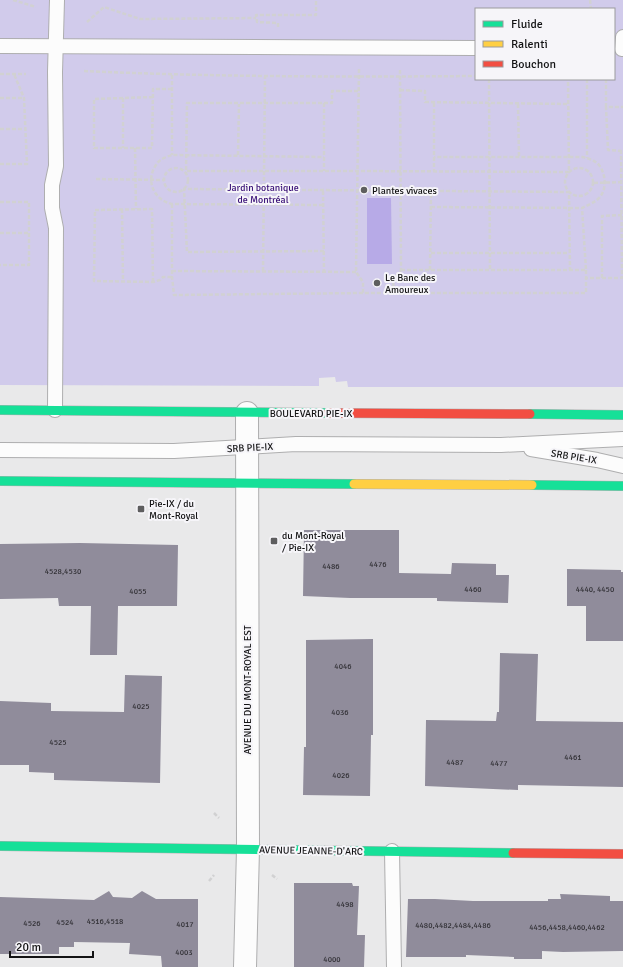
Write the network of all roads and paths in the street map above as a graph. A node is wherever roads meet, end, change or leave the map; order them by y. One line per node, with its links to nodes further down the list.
1 (13, 0): 4 (path)
2 (57, 0): 9 (lane)
3 (316, 0): 5 (path)
4 (38, 8)
5 (256, 18): 6 (path); 7 (path)
6 (87, 22)
7 (275, 23)
8 (0, 46): 9 (lane)
9 (55, 46): 10 (lane); 118 (lane)
10 (475, 48)
11 (359, 63): 18 (path)
12 (400, 63): 21 (path)
13 (84, 71): 17 (path)
14 (0, 74): 15 (path)
15 (14, 74): 16 (path); 31 (path)
16 (26, 74)
17 (172, 75): 20 (path); 26 (path)
18 (359, 76): 20 (path); 21 (path); 28 (path)
19 (475, 76): 21 (path)
20 (265, 77): 37 (path)
21 (400, 77): 27 (path)
22 (489, 80): 35 (path)
23 (568, 80): 39 (path)
24 (587, 80): 56 (path)
25 (606, 80): 40 (path)
26 (172, 89): 29 (path); 47 (path)
27 (400, 90): 34 (path); 62 (path)
28 (358, 91): 33 (path); 58 (path)
29 (153, 97): 32 (path); 45 (path)
30 (0, 98): 31 (path)
31 (24, 98): 43 (path)
32 (123, 98): 44 (path); 44 (path)
33 (324, 103): 37 (path); 51 (path)
34 (434, 103): 35 (path); 52 (path)
35 (489, 103): 38 (path); 53 (path)
36 (239, 104): 37 (path); 48 (path); 49 (path)
37 (264, 104): 50 (path)
38 (518, 104): 39 (path); 54 (path)
39 (567, 104): 55 (path)
40 (606, 107): 41 (path); 46 (path)
41 (623, 107)
42 (0, 129): 43 (path)
43 (26, 129): 57 (path)
44 (123, 148): 45 (path)
45 (135, 148): 67 (path)
46 (622, 151): 71 (path)
47 (172, 155): 48 (path); 68 (path)
48 (186, 155): 49 (path); 59 (path)
49 (238, 155): 50 (path)
50 (264, 156): 51 (path); 60 (path)
51 (324, 156): 61 (path)
52 (434, 157): 53 (path); 63 (path)
53 (489, 157): 54 (path); 64 (path)
54 (519, 157): 55 (path)
55 (568, 157): 56 (path); 65 (path)
56 (587, 158): 70 (path)
57 (0, 164)
58 (357, 170): 61 (path); 62 (path); 76 (path)
59 (186, 171): 60 (path); 69 (path); 73 (path)
60 (264, 171): 61 (path); 74 (path)
61 (324, 171)
62 (401, 171): 63 (path); 77 (path)
63 (434, 171): 64 (path)
64 (489, 172): 65 (path); 79 (path)
65 (569, 172): 72 (path); 80 (path)
66 (96, 179): 67 (path)
67 (136, 179): 68 (path); 91 (path)
68 (152, 180): 69 (path); 82 (path)
69 (164, 180): 73 (path)
70 (605, 182): 71 (path); 72 (path); 89 (path)
71 (623, 182): 92 (path)
72 (594, 183): 80 (path)
73 (184, 190): 74 (path); 83 (path)
74 (264, 191): 75 (path); 84 (path)
75 (323, 191): 76 (path); 85 (path)
76 (357, 191): 77 (path); 109 (path)
77 (401, 192): 78 (path); 101 (path)
78 (432, 192): 79 (path); 86 (path)
79 (489, 192): 80 (path); 87 (path)
80 (569, 192): 88 (path)
81 (0, 202): 94 (path)
82 (172, 204): 83 (path); 105 (path)
83 (184, 204): 84 (path); 96 (path)
84 (263, 205): 85 (path); 96 (path)
85 (323, 205): 95 (path)
86 (432, 207): 87 (path); 97 (path)
87 (489, 207): 88 (path); 98 (path)
88 (568, 208): 89 (path); 99 (path)
89 (582, 208): 104 (path)
90 (122, 209): 91 (path); 113 (path); 113 (path)
91 (136, 209): 114 (path)
92 (622, 215): 112 (path); 112 (path)
93 (0, 233): 94 (path)
94 (29, 233): 100 (path)
95 (324, 251): 96 (path); 108 (path)
96 (263, 252): 106 (path)
97 (431, 253): 98 (path); 102 (path)
98 (489, 253): 99 (path); 107 (path)
99 (569, 253): 103 (path)
100 (0, 265)
101 (401, 270): 102 (path); 116 (path)
102 (430, 270): 107 (path)
103 (570, 270): 104 (path); 107 (path)
104 (586, 270): 111 (path)
105 (172, 271): 106 (path); 110 (path)
106 (263, 271): 108 (path)
107 (490, 271)
108 (324, 272): 109 (path)
109 (356, 272): 115 (path)
110 (172, 277): 114 (path); 115 (path)
111 (586, 278): 112 (path); 116 (path)
112 (602, 278)
113 (123, 281): 114 (path)
114 (153, 282)
115 (363, 293): 116 (path)
116 (394, 293)
117 (0, 410): 118 (main road, BOULEVARD PIE-IX)
118 (55, 410): 119 (main road, BOULEVARD PIE-IX)
119 (247, 413): 120 (main road, BOULEVARD PIE-IX); 123 (street, AVENUE DU MONT-ROYAL EST)
120 (623, 415)
121 (623, 439): 122 (lane, SRB PIE-IX)
122 (501, 444): 123 (lane, SRB PIE-IX); 125 (lane, SRB PIE-IX)
123 (247, 447): 124 (lane, SRB PIE-IX); 127 (street, AVENUE DU MONT-ROYAL EST)
124 (0, 450)
125 (623, 466)
126 (0, 481): 127 (main road)
127 (247, 483): 128 (main road); 132 (street, AVENUE DU MONT-ROYAL EST)
128 (623, 486)
129 (214, 813): 130 (path)
130 (219, 818)
131 (0, 846): 132 (main road, AVENUE JEANNE-D'ARC)
132 (248, 849): 133 (main road, AVENUE JEANNE-D'ARC); 137 (street, AVENUE DU MONT-ROYAL EST)
133 (392, 851): 134 (main road, AVENUE JEANNE-D'ARC); 138 (lane)
134 (623, 854)
135 (215, 873): 136 (path)
136 (209, 880)
137 (245, 967)
138 (394, 967)

